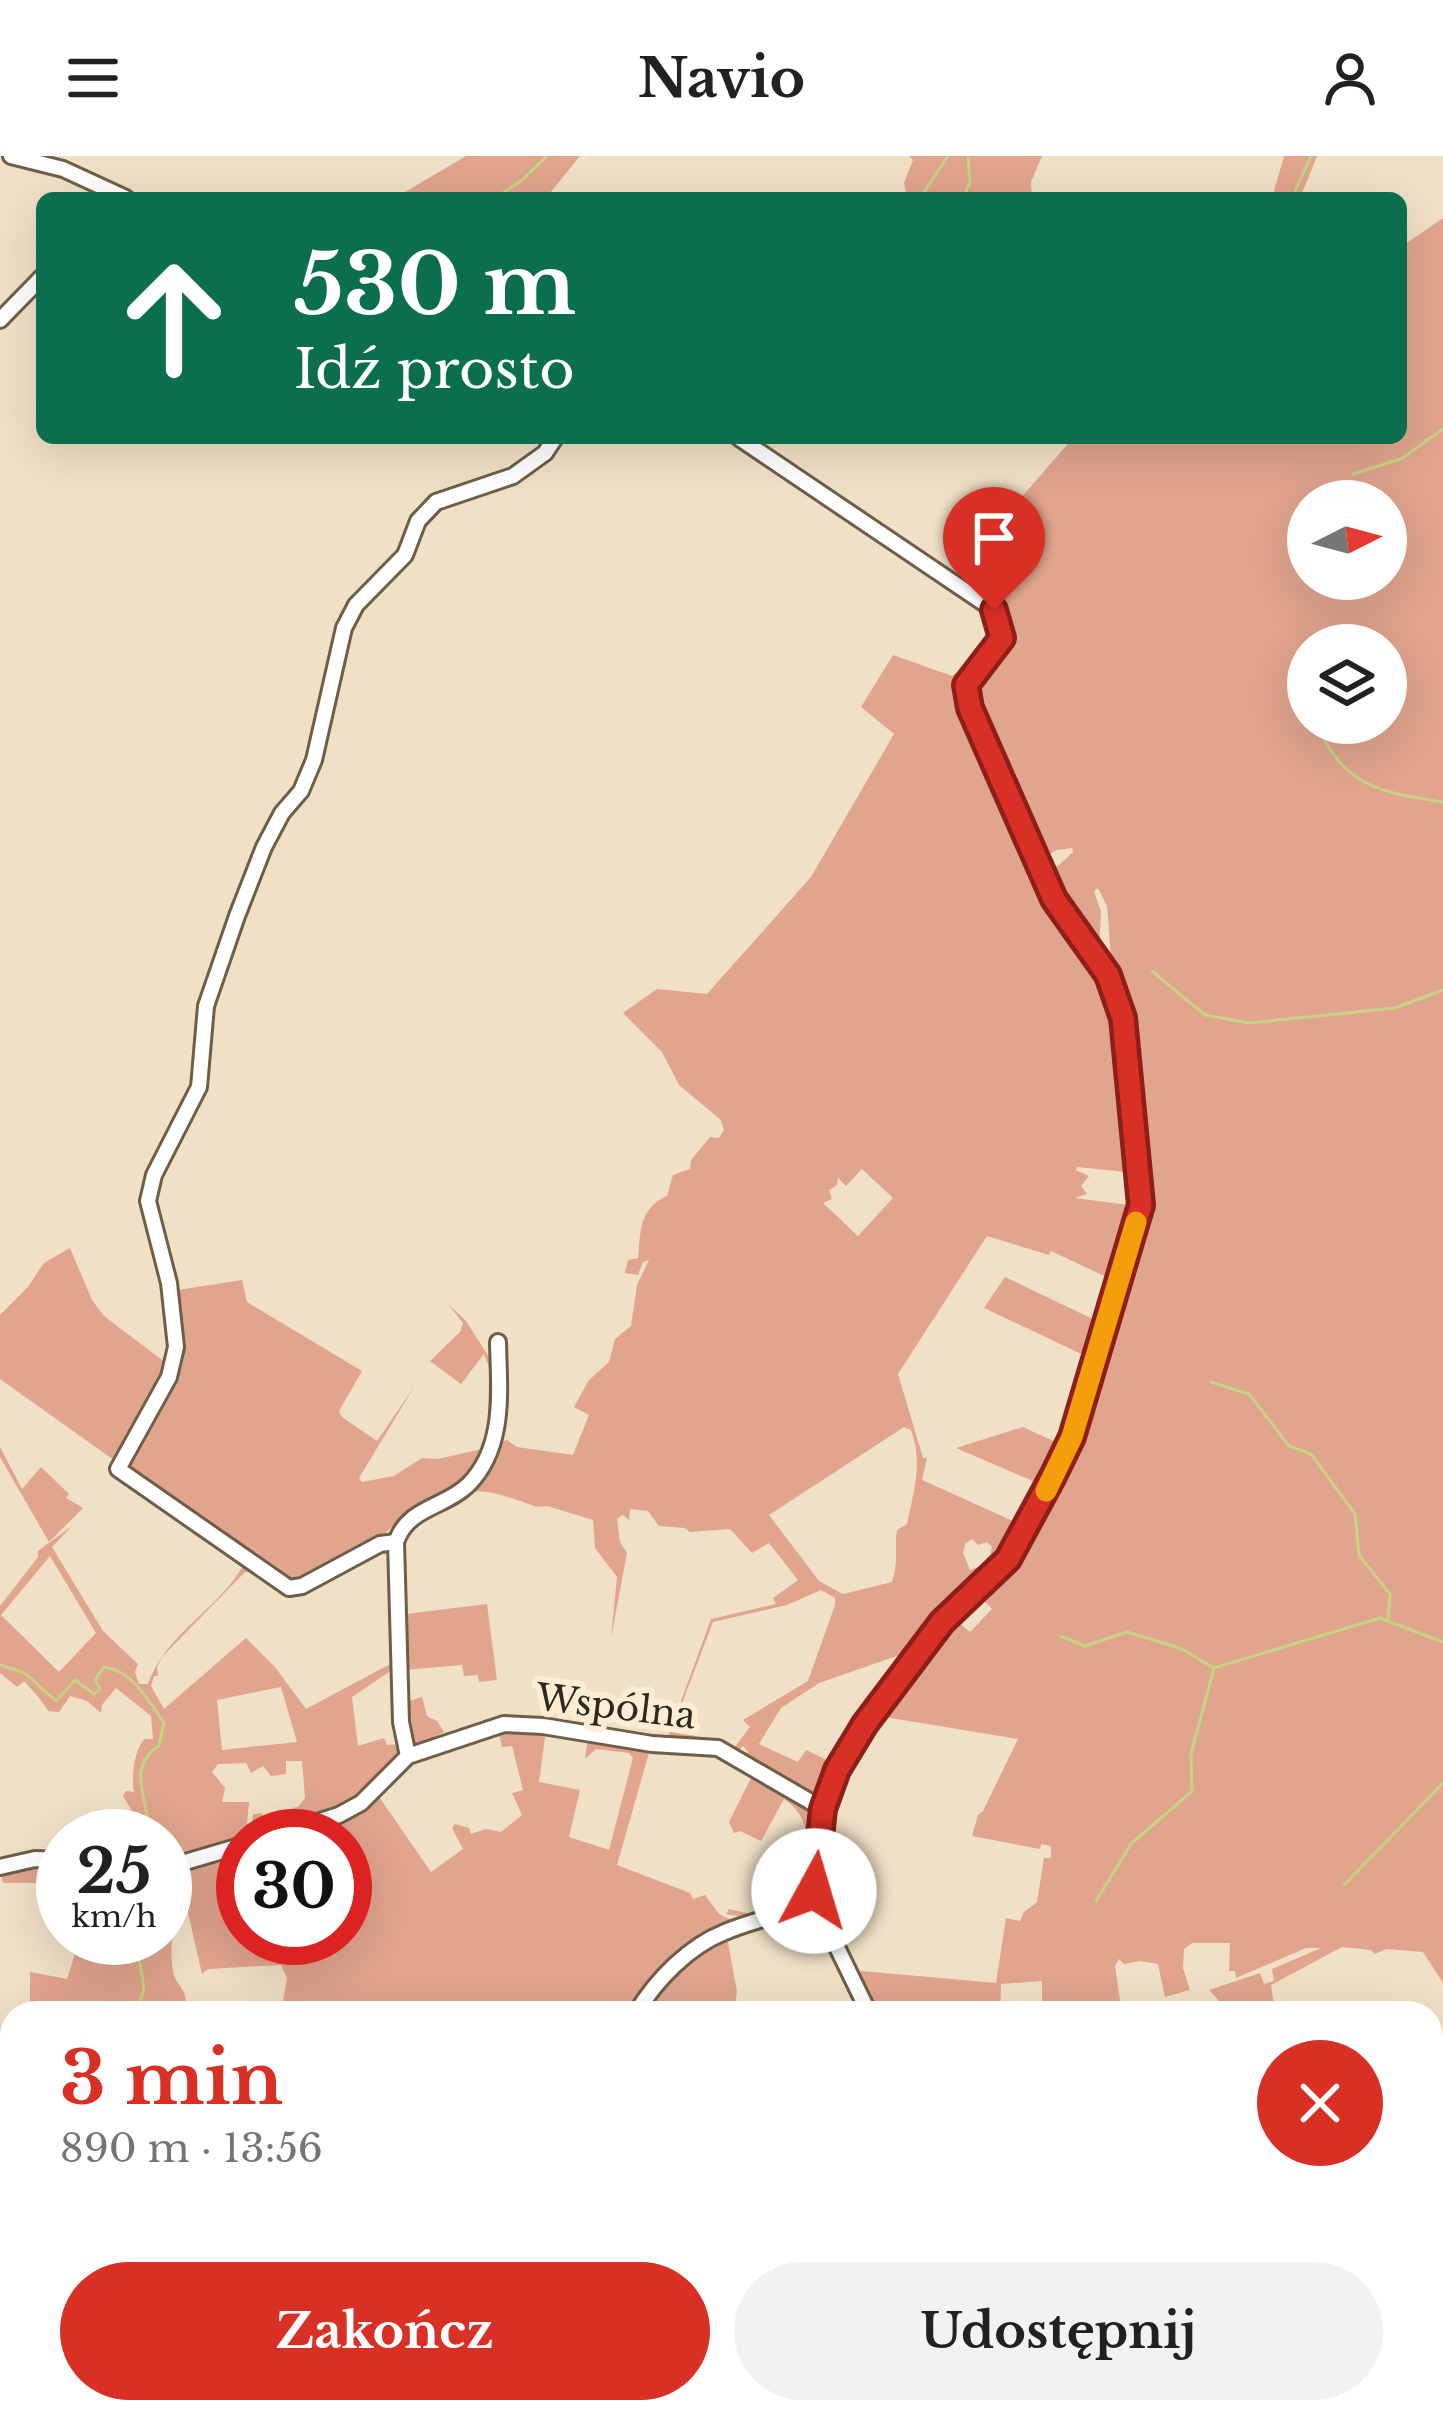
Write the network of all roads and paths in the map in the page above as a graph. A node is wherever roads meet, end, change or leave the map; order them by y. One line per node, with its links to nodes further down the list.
1 (11, 156): 2 (street)
2 (108, 192)
3 (36, 284): 4 (street)
4 (0, 320)
5 (551, 444): 8 (street)
6 (749, 444): 11 (street)
7 (498, 1342): 8 (street)
8 (396, 1542): 9 (street)
9 (408, 1756): 10 (street, Wspólna); 11 (street, Wspólna)
10 (350, 1809)
11 (823, 1809): 14 (street)
12 (36, 1859): 13 (street)
13 (0, 1867)
14 (813, 1898): 15 (street); 16 (street)
15 (643, 2001)
16 (863, 2001)

